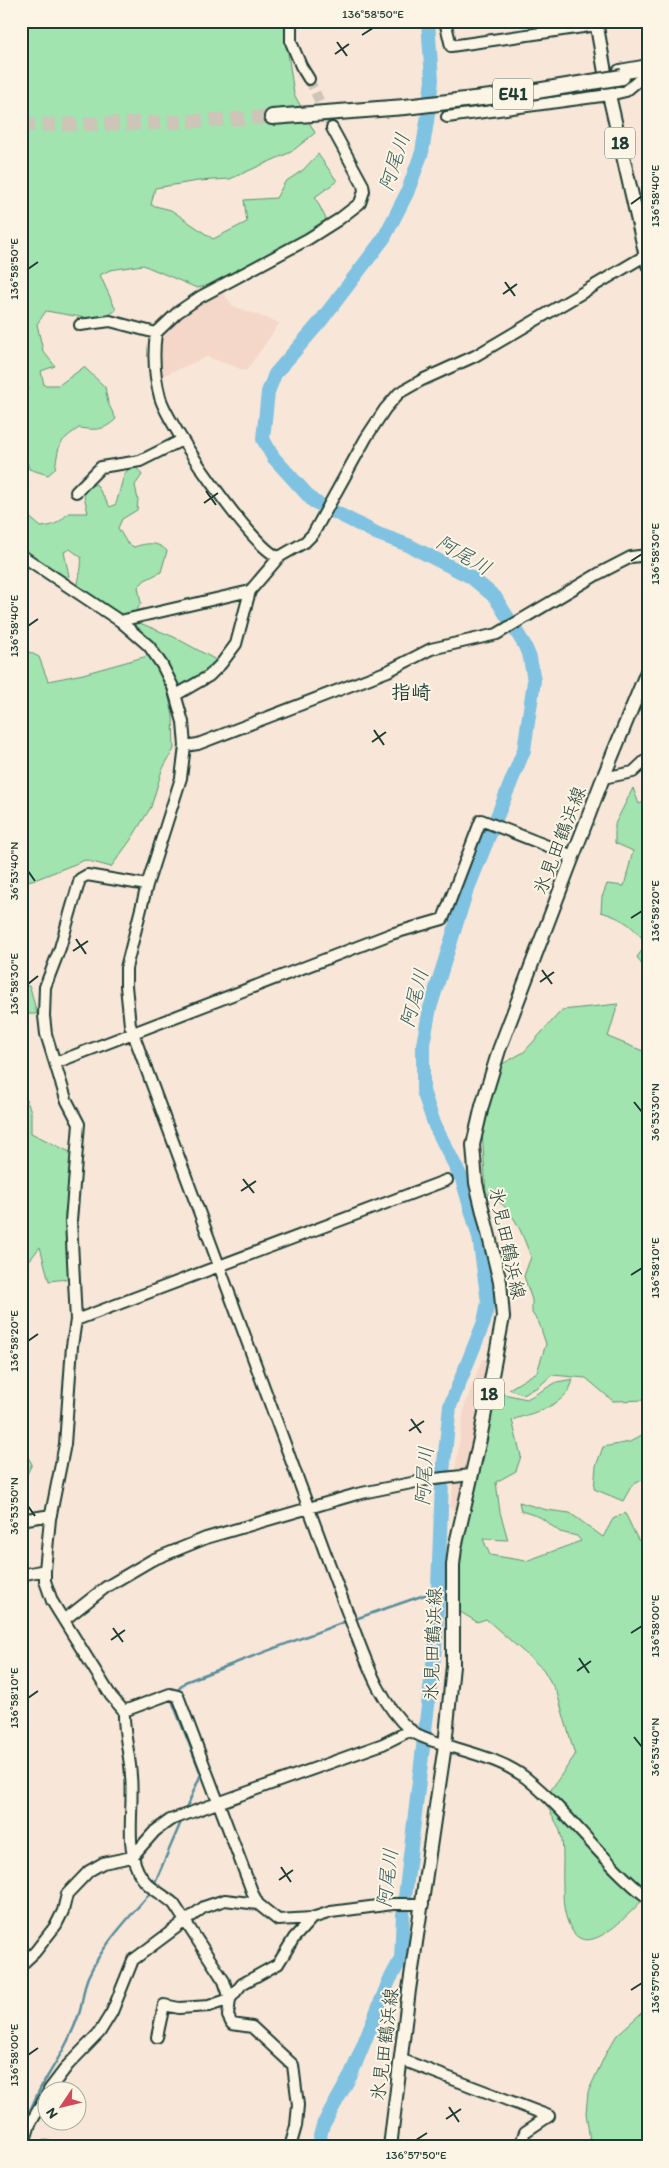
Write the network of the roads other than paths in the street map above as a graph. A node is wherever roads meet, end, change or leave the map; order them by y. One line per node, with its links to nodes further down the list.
1 (291, 21): 5 (street)
2 (445, 21): 3 (street)
3 (597, 23): 6 (main road, 18)
4 (647, 71): 6 (street); 7 (highway, E41)
5 (309, 79)
6 (609, 95): 8 (street); 10 (main road, 18)
7 (272, 114)
8 (447, 118)
9 (332, 128): 12 (street)
10 (647, 258): 17 (street)
11 (80, 325): 12 (street)
12 (156, 333): 13 (street)
13 (182, 440): 14 (street); 17 (street)
14 (76, 492)
15 (21, 555): 19 (street)
16 (648, 555): 22 (street)
17 (279, 557): 18 (street)
18 (250, 591): 19 (street); 21 (street)
19 (120, 621): 21 (street)
20 (647, 671): 24 (main road, 氷見田鶴浜線 / 18)
21 (176, 695): 22 (street)
22 (185, 746): 26 (street)
23 (648, 758): 24 (street)
24 (603, 778): 25 (main road, 氷見田鶴浜線 / 18)
25 (573, 856): 27 (street); 32 (main road, 氷見田鶴浜線 / 18)
26 (147, 884): 27 (street); 28 (street)
27 (133, 1033): 28 (street); 30 (street)
28 (55, 1063): 31 (street)
29 (447, 1180): 30 (street)
30 (220, 1266): 31 (street); 33 (street)
31 (76, 1320): 34 (street)
32 (465, 1475): 33 (street); 41 (main road, 氷見田鶴浜線 / 18)
33 (309, 1507): 38 (street); 40 (street)
34 (51, 1515): 35 (street); 36 (street)
35 (21, 1520)
36 (46, 1570): 37 (street); 38 (street)
37 (21, 1575)
38 (64, 1620): 39 (street)
39 (124, 1711): 42 (street); 43 (street)
40 (415, 1732): 41 (street); 42 (street)
41 (440, 1743): 44 (street); 46 (main road, 氷見田鶴浜線 / 18)
42 (218, 1804): 43 (street); 45 (street)
43 (132, 1857): 48 (street); 49 (street)
44 (648, 1898)
45 (258, 1904): 47 (street); 48 (street)
46 (418, 1904): 47 (street); 52 (main road, 氷見田鶴浜線 / 18)
47 (312, 1918): 50 (street)
48 (187, 1920): 50 (street); 53 (street)
49 (21, 1965)
50 (230, 1999): 51 (street); 56 (street)
51 (157, 2037)
52 (400, 2059): 57 (main road, 氷見田鶴浜線 / 18); 58 (street)
53 (57, 2080)
54 (38, 2110): 55 (street)
55 (23, 2147)
56 (290, 2147)
57 (390, 2147)
58 (519, 2147)

